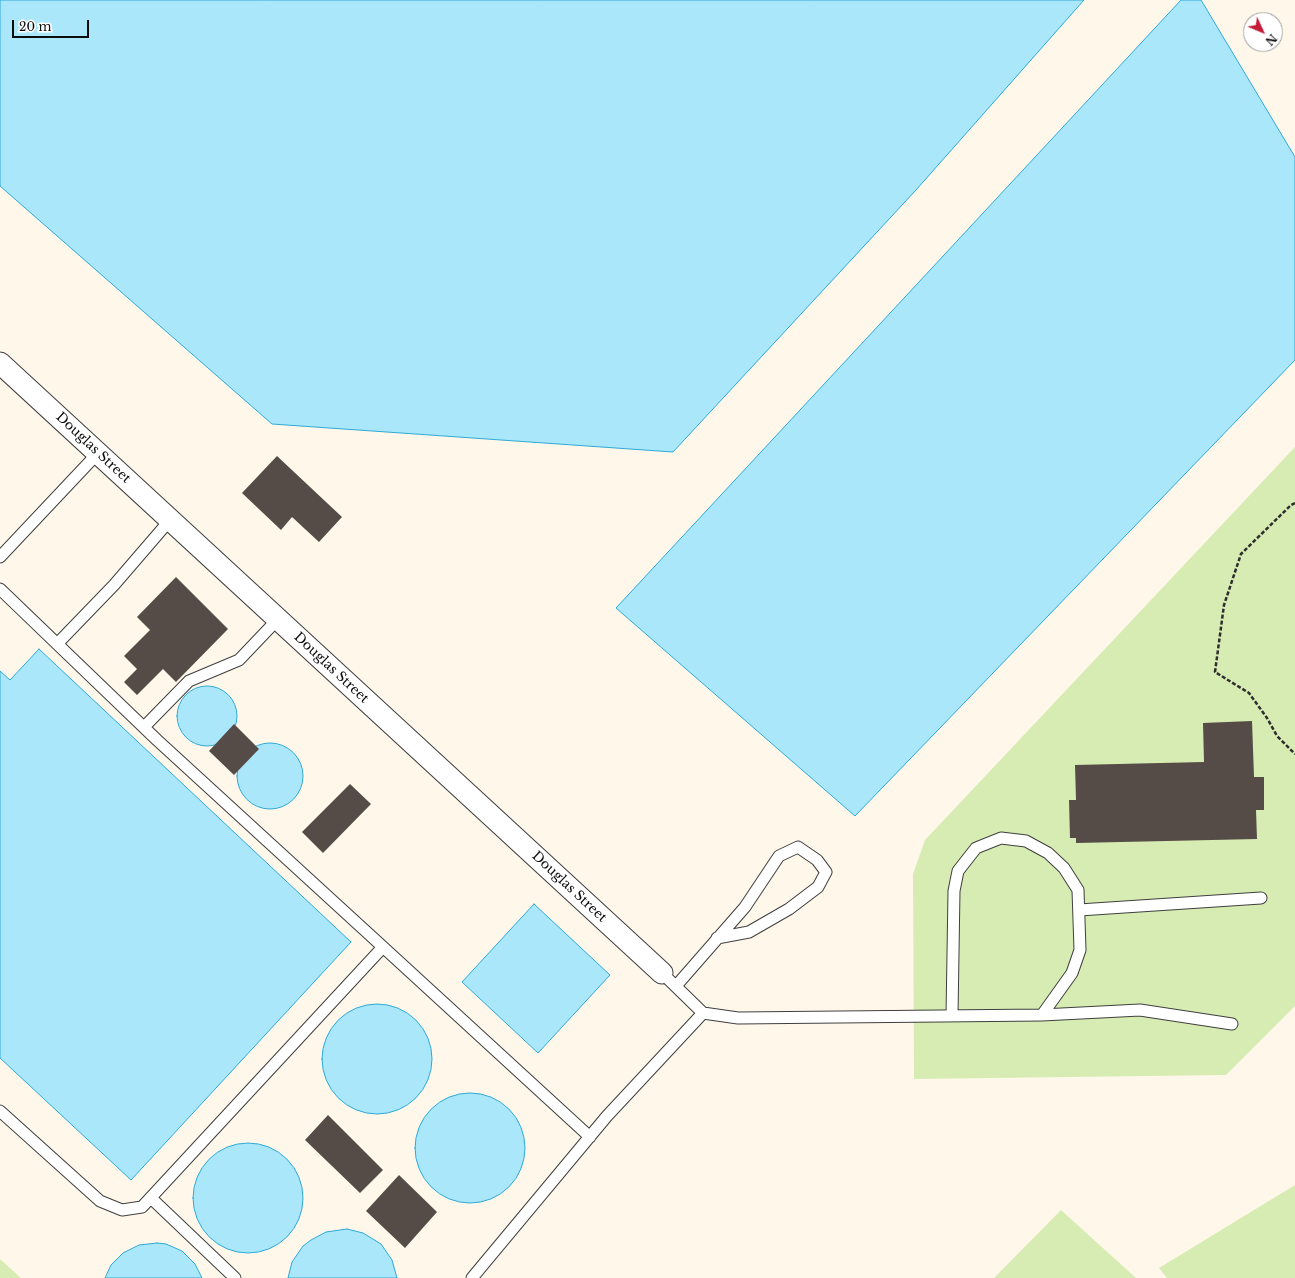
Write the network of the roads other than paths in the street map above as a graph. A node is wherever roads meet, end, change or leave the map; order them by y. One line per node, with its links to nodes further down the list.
1 (0, 362): 2 (street, Douglas Street)
2 (98, 453): 3 (street, Douglas Street); 4 (lane)
3 (170, 520): 6 (street, Douglas Street); 7 (lane)
4 (0, 557)
5 (0, 588): 7 (lane)
6 (278, 619): 8 (lane); 13 (street, Douglas Street)
7 (57, 644): 8 (lane)
8 (144, 727): 12 (lane)
9 (1261, 898): 10 (lane)
10 (1079, 910): 15 (lane); 16 (lane)
11 (717, 938): 11 (lane); 13 (lane)
12 (383, 947): 19 (lane); 20 (lane)
13 (669, 980): 14 (lane)
14 (703, 1014): 16 (lane); 19 (lane)
15 (1042, 1015): 16 (lane); 17 (lane)
16 (952, 1016)
17 (1232, 1024)
18 (0, 1111): 20 (lane)
19 (590, 1137): 22 (lane)
20 (151, 1198): 21 (lane)
21 (235, 1278)
22 (472, 1278)

